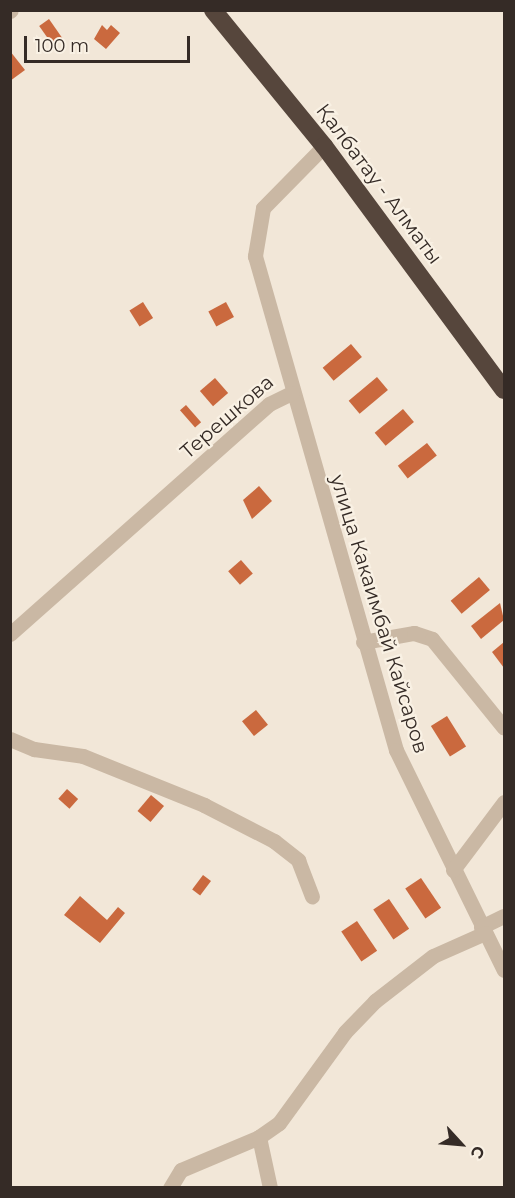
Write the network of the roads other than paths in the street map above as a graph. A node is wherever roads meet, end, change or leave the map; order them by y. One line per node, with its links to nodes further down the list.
1 (213, 10): 2 (highway, Қалбатау - Алматы)
2 (324, 146): 3 (highway, Қалбатау - Алматы); 4 (street, Терешкова)
3 (504, 390)
4 (292, 393): 5 (street, Терешкова); 6 (street, улица Какаимбай Кайсаров)
5 (10, 634)
6 (363, 642): 7 (street); 10 (street, улица Какаимбай Кайсаров)
7 (504, 728)
8 (10, 739): 11 (street)
9 (504, 802): 10 (street)
10 (453, 870): 13 (street, улица Какаимбай Кайсаров)
11 (312, 896)
12 (504, 916): 13 (street)
13 (483, 930): 14 (street, улица Какаимбай Кайсаров); 16 (street)
14 (498, 949): 15 (street, улица Какаимбай Кайсаров)
15 (504, 970)
16 (259, 1137): 17 (street); 18 (street)
17 (170, 1188)
18 (270, 1188)

